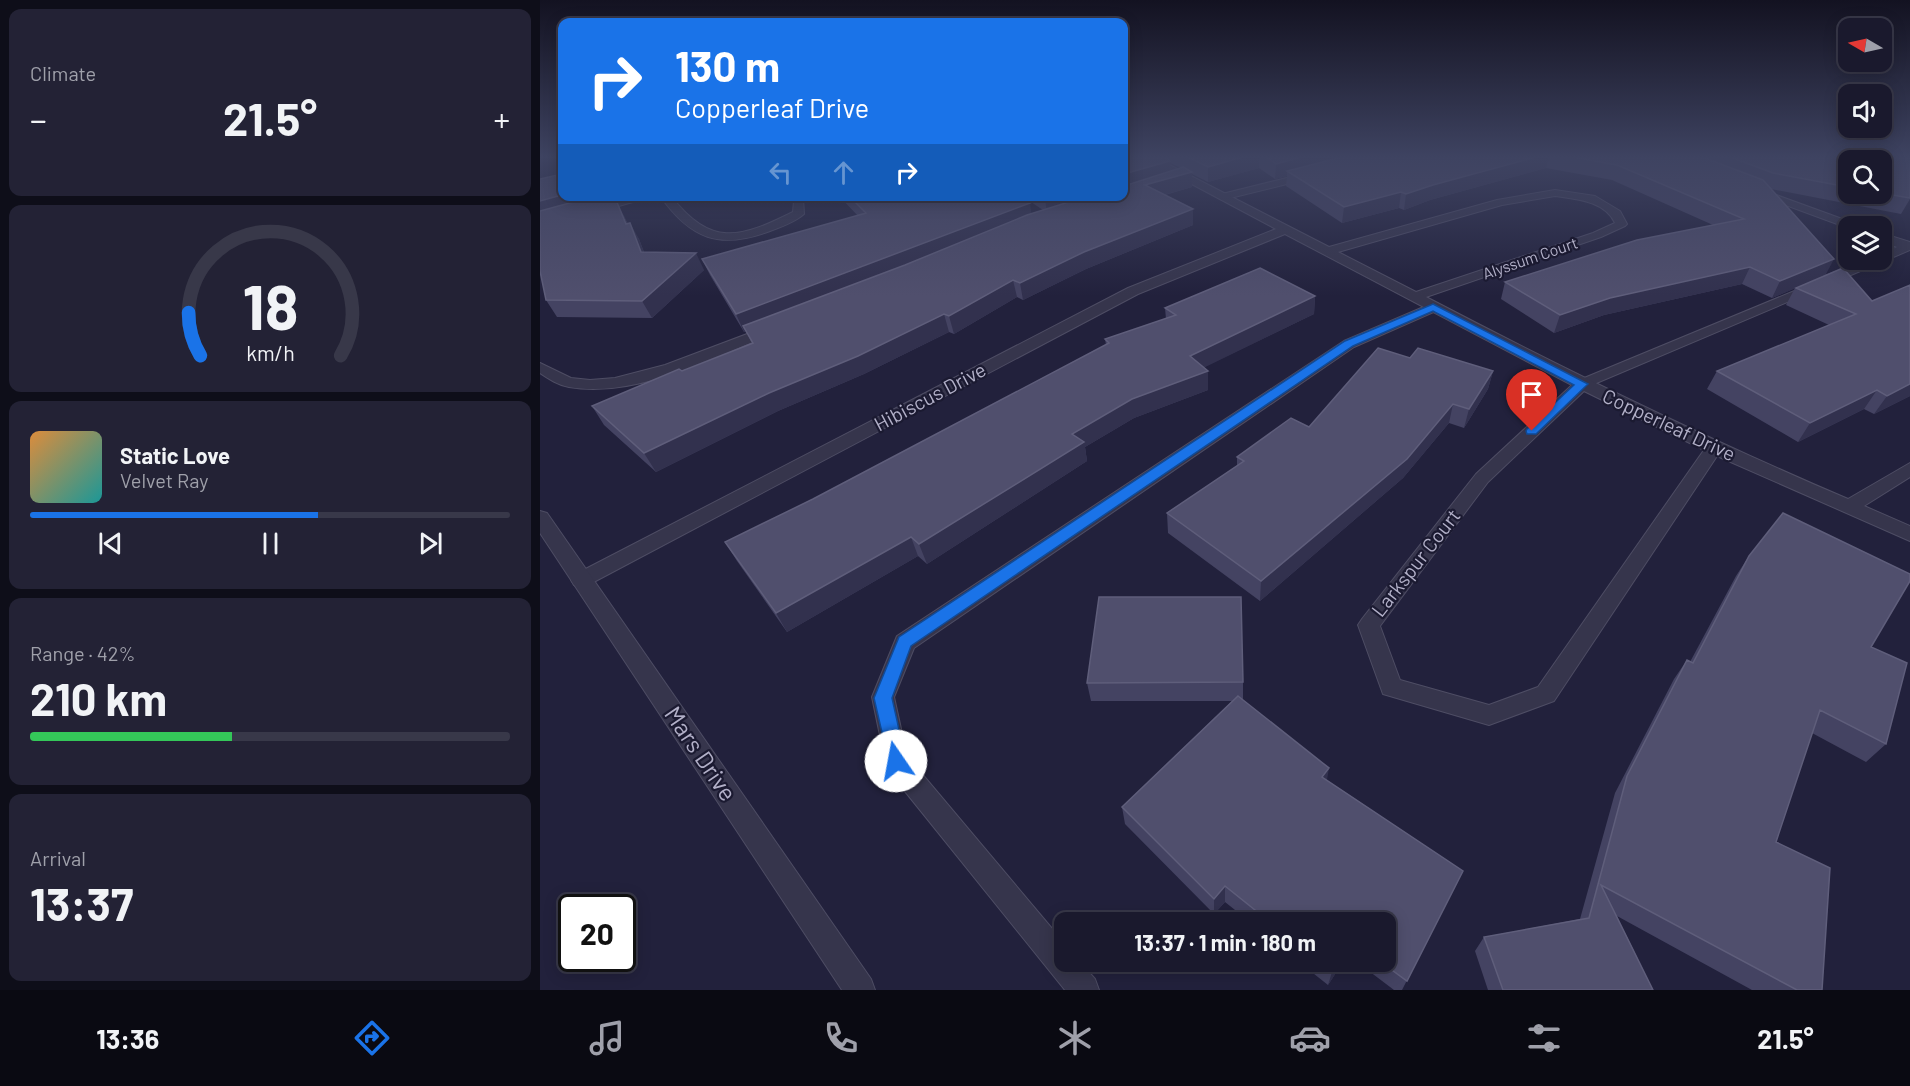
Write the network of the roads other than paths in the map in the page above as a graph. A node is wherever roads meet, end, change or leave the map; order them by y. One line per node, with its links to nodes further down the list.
1 (621, 203): 8 (street)
2 (671, 203): 3 (street)
3 (799, 203)
4 (1234, 203): 10 (street, Copperleaf Drive)
5 (1498, 203): 13 (street, Alyssum Court)
6 (1600, 203): 16 (street, Alyssum Court)
7 (1790, 203): 9 (street)
8 (584, 213)
9 (1838, 221)
10 (1285, 230): 13 (street, Copperleaf Drive); 26 (street, Hibiscus Drive)
11 (1892, 241): 12 (street)
12 (1909, 247): 14 (street)
13 (1326, 252): 16 (street, Copperleaf Drive)
14 (1892, 254)
15 (1854, 270): 20 (street)
16 (1414, 297): 17 (street, Copperleaf Drive)
17 (1433, 307): 20 (street, Copperleaf Drive); 28 (street)
18 (787, 323): 19 (street)
19 (540, 367)
20 (1582, 384): 21 (street, Copperleaf Drive); 21 (street, Larkspur Court)
21 (1714, 448): 23 (street, Copperleaf Drive)
22 (1910, 469): 23 (street)
23 (1849, 507): 25 (street, Copperleaf Drive)
24 (540, 518): 26 (street, Mars Drive)
25 (1910, 534)
26 (581, 580): 27 (street, Mars Drive)
27 (860, 990)
28 (1084, 990)

